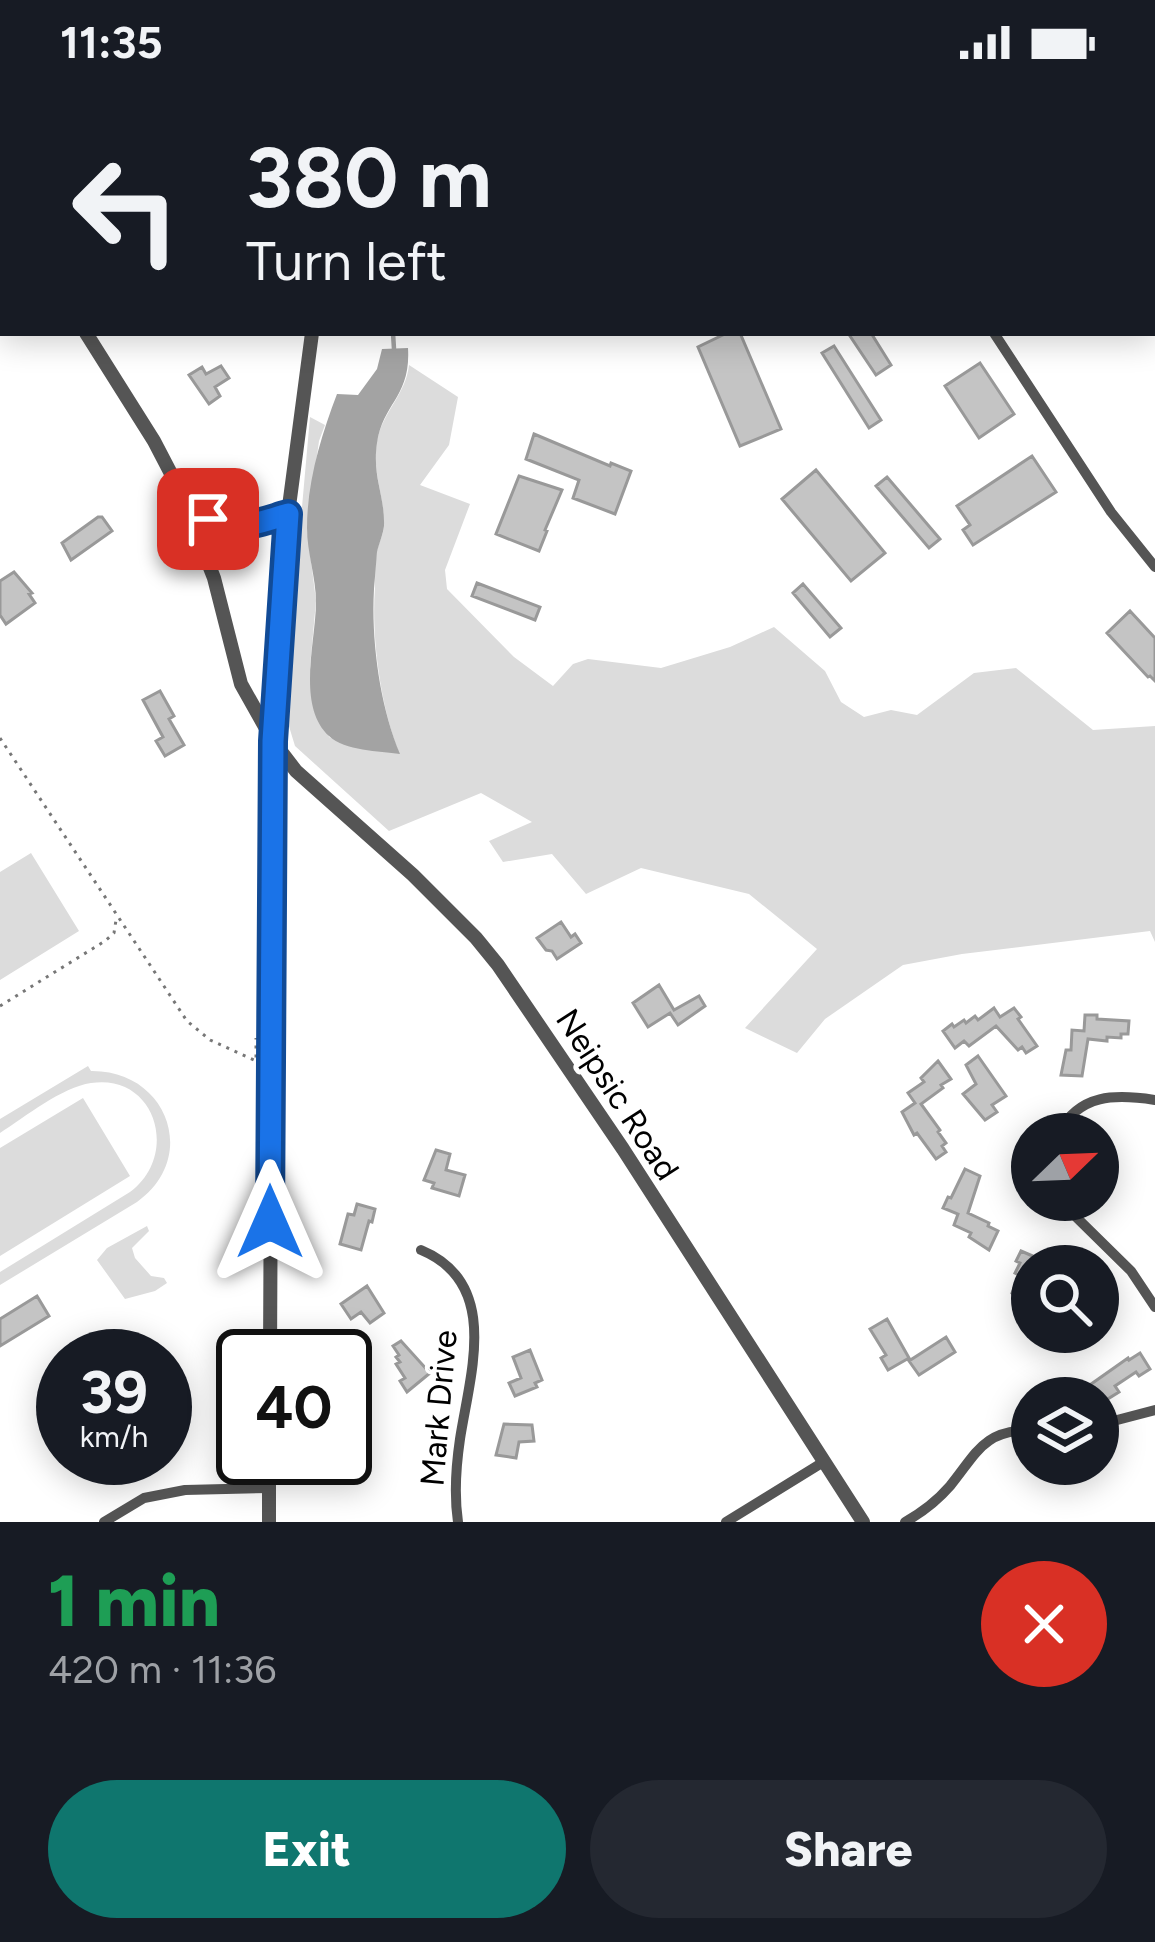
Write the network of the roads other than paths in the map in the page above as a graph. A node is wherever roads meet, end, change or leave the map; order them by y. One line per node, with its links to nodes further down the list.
1 (88, 336): 4 (street, Neipsic Road)
2 (312, 336): 5 (street)
3 (996, 336): 6 (street)
4 (188, 508): 5 (street); 7 (street, Neipsic Road)
5 (288, 514): 7 (street)
6 (1155, 567)
7 (273, 741): 13 (street); 17 (street, Neipsic Road)
8 (1155, 1100): 9 (street)
9 (1075, 1113)
10 (1080, 1221): 12 (street)
11 (421, 1250): 21 (street, Mark Drive)
12 (1155, 1307)
13 (270, 1329)
14 (1155, 1410): 15 (street)
15 (1119, 1419)
16 (1011, 1433): 24 (street)
17 (825, 1461): 22 (street); 23 (street, Neipsic Road)
18 (269, 1488): 19 (street); 20 (street)
19 (104, 1522)
20 (269, 1522)
21 (458, 1522)
22 (727, 1522)
23 (863, 1522)
24 (905, 1522)

